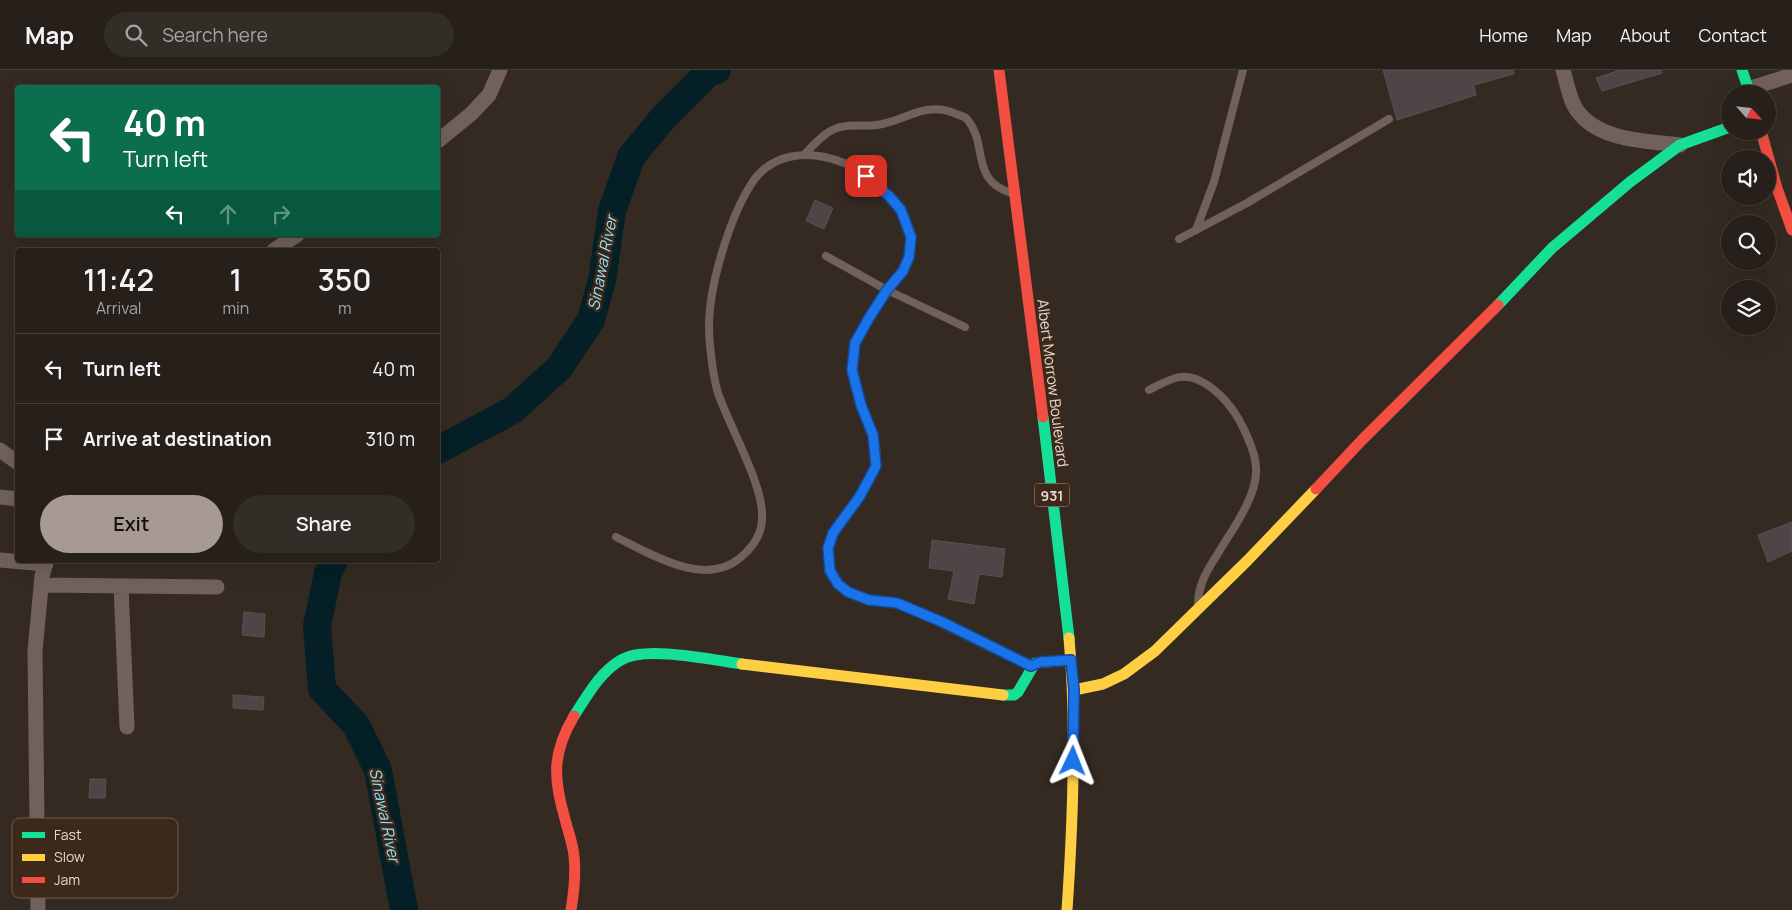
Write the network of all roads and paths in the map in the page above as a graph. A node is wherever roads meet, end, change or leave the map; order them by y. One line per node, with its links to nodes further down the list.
1 (500, 70): 11 (street)
2 (999, 70): 15 (street, Albert Morrow Boulevard / 931)
3 (1243, 70): 16 (lane)
4 (1563, 70): 13 (street)
5 (1742, 70): 7 (street)
6 (1792, 75): 8 (street)
7 (1747, 85)
8 (1765, 85)
9 (1389, 119): 16 (lane)
10 (1721, 130): 13 (street)
11 (440, 138)
12 (1764, 140): 17 (street)
13 (1680, 145): 36 (street)
14 (804, 155): 15 (lane); 22 (lane); 29 (lane)
15 (1014, 194): 37 (street, Albert Morrow Boulevard / 931)
16 (1196, 230): 19 (lane)
17 (1792, 230)
18 (294, 237): 20 (street)
19 (1179, 239)
20 (277, 248)
21 (826, 256): 22 (lane)
22 (887, 290): 23 (lane); 38 (lane)
23 (965, 327)
24 (1150, 390): 36 (lane)
25 (0, 450): 26 (street)
26 (15, 461)
27 (0, 497): 28 (street)
28 (15, 499)
29 (616, 537)
30 (0, 560): 31 (street)
31 (15, 561)
32 (46, 563): 33 (street)
33 (42, 585): 34 (street); 41 (street)
34 (121, 586): 35 (street); 40 (street)
35 (217, 587)
36 (1198, 608): 39 (street)
37 (1071, 660): 38 (street); 39 (street, Albert Morrow Boulevard / 931)
38 (1031, 666): 42 (street)
39 (1074, 690): 43 (street, Albert Morrow Boulevard / 931)
40 (127, 727)
41 (36, 818)
42 (571, 910)
43 (1067, 910)

